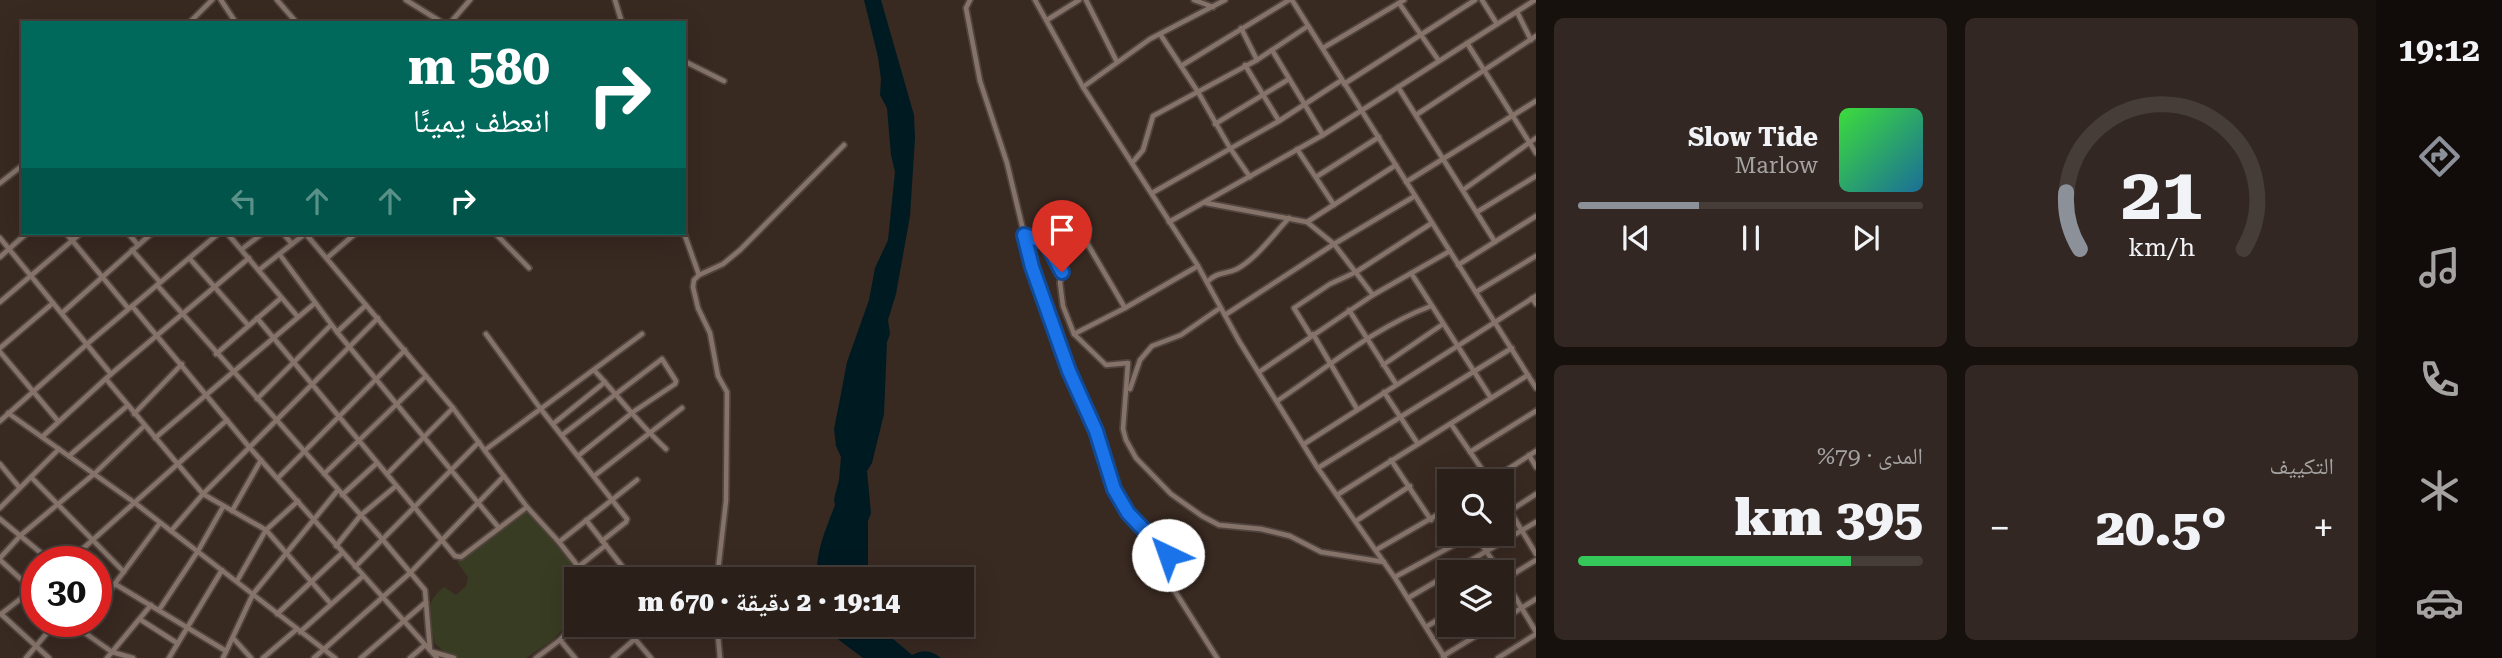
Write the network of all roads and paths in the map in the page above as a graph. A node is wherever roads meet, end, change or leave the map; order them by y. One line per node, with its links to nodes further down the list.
1 (212, 0): 24 (street)
2 (221, 0): 25 (street)
3 (277, 0): 26 (street)
4 (406, 0): 27 (street)
5 (470, 0): 28 (street)
6 (615, 0): 29 (street)
7 (963, 0): 21 (street)
8 (970, 0): 21 (street)
9 (1035, 0): 23 (street)
10 (1079, 0): 23 (street)
11 (1086, 0): 42 (street)
12 (1194, 0): 19 (street)
13 (1225, 0): 20 (street)
14 (1290, 0): 31 (street); 32 (street)
15 (1475, 0): 34 (street)
16 (1482, 0): 30 (street)
17 (1535, 0): 22 (street)
18 (1401, 1): 34 (street); 37 (street)
19 (1204, 3): 20 (street)
20 (1213, 7): 33 (street)
21 (965, 8): 103 (street)
22 (1517, 12): 30 (street); 35 (street)
23 (1047, 20): 49 (street)
24 (191, 21)
25 (235, 21)
26 (295, 21)
27 (440, 21)
28 (452, 21)
29 (621, 21)
30 (1497, 24): 36 (street)
31 (1308, 26): 37 (street); 38 (street)
32 (1241, 28): 39 (street); 44 (street)
33 (1160, 34): 42 (street); 44 (street)
34 (1421, 35): 40 (street); 48 (street)
35 (1533, 38): 45 (street)
36 (1468, 43): 40 (street); 45 (street)
37 (1323, 48): 48 (street)
38 (1272, 50): 39 (street); 46 (street)
39 (1257, 60): 43 (street)
40 (1438, 61): 50 (street)
41 (686, 62): 47 (street)
42 (1117, 62): 49 (street)
43 (1245, 65): 51 (street); 52 (street)
44 (1181, 66): 51 (street)
45 (1485, 70): 56 (street); 57 (street)
46 (1289, 79): 52 (street); 54 (street)
47 (724, 81)
48 (1343, 82): 54 (street); 55 (street)
49 (1083, 87): 69 (street)
50 (1398, 87): 55 (street); 56 (street)
51 (1198, 92): 59 (street); 69 (street)
52 (1263, 95): 58 (street); 59 (street)
53 (1536, 101): 57 (street)
54 (1305, 104): 58 (street); 60 (street)
55 (1361, 110): 60 (street); 61 (street)
56 (1416, 115): 68 (street)
57 (1513, 116): 63 (street); 68 (street)
58 (1279, 121): 65 (street)
59 (1215, 124): 65 (street)
60 (1323, 135): 66 (street)
61 (1379, 137): 70 (street); 74 (street)
62 (1536, 138): 63 (street)
63 (1529, 143): 67 (street); 77 (street)
64 (844, 145): 126 (street)
65 (1230, 148): 73 (street); 78 (street)
66 (1297, 149): 73 (street); 74 (street)
67 (1536, 153)
68 (1444, 159): 75 (street); 77 (street)
69 (1132, 163): 78 (street)
70 (1396, 165): 75 (street); 81 (street)
71 (21, 167): 76 (street)
72 (1536, 176): 82 (street)
73 (1250, 177): 80 (street)
74 (1316, 177): 81 (street)
75 (1406, 182): 79 (street)
76 (0, 183)
77 (1463, 190): 82 (street)
78 (1152, 193): 85 (street)
79 (1415, 196): 87 (street); 108 (street)
80 (1205, 202): 84 (street); 85 (street)
81 (1334, 205): 86 (street)
82 (1477, 212): 106 (street)
83 (1536, 216): 106 (street)
84 (1290, 218): 86 (street); 129 (street)
85 (1169, 222): 121 (street)
86 (1307, 222): 108 (street)
87 (1432, 223): 113 (street); 124 (street)
88 (1089, 229): 144 (street)
89 (25, 235): 110 (street)
90 (68, 235): 105 (street)
91 (79, 235): 105 (street)
92 (130, 235): 109 (street)
93 (150, 235): 109 (street)
94 (217, 235): 119 (street)
95 (229, 235): 111 (street)
96 (260, 235): 111 (street)
97 (285, 235): 107 (street)
98 (303, 235): 107 (street)
99 (308, 235): 118 (street)
100 (354, 235): 118 (street)
101 (497, 235): 122 (street)
102 (685, 235): 126 (street)
103 (1024, 235): 159 (street); 378 (street)
104 (0, 238): 110 (street)
105 (72, 241): 127 (street); 128 (street)
106 (1495, 242): 120 (street)
107 (292, 244): 114 (street)
108 (1334, 244): 124 (street); 148 (street)
109 (138, 245): 112 (street)
110 (9, 249): 116 (street); 127 (street)
111 (242, 249): 117 (street)
112 (132, 250): 128 (street); 130 (street)
113 (1450, 251): 120 (street); 125 (street)
114 (279, 255): 123 (street); 138 (street)
115 (1536, 256): 132 (street)
116 (0, 257)
117 (249, 258): 123 (street); 131 (street)
118 (327, 258): 140 (street)
119 (190, 259): 130 (street); 131 (street)
120 (1458, 265): 132 (street)
121 (1198, 266): 129 (street); 144 (street)
122 (529, 268)
123 (259, 270): 135 (street)
124 (1356, 272): 133 (street); 161 (street)
125 (1411, 273): 133 (street); 141 (street)
126 (699, 275): 308 (street)
127 (32, 276): 136 (street); 137 (street)
128 (103, 277): 142 (street); 146 (street)
129 (1207, 282): 143 (street)
130 (158, 284): 142 (street); 147 (street)
131 (214, 286): 147 (street); 155 (street)
132 (1476, 292): 152 (street)
133 (1373, 295): 145 (street)
134 (1534, 297): 139 (street); 152 (street)
135 (281, 298): 149 (street); 150 (street)
136 (0, 302)
137 (53, 303): 146 (street); 168 (street)
138 (315, 303): 149 (street); 154 (street)
139 (1536, 304)
140 (366, 305): 151 (street); 156 (street)
141 (1432, 306): 153 (street); 163 (street)
142 (130, 307): 160 (street); 164 (street)
143 (1220, 308): 148 (street); 197 (street)
144 (1125, 309): 159 (street)
145 (1349, 310): 161 (street); 163 (street)
146 (62, 313): 164 (street)
147 (182, 314): 160 (street); 170 (street)
148 (1224, 315): 177 (street)
149 (298, 317): 162 (street)
150 (257, 318): 155 (street); 162 (street)
151 (377, 318): 166 (street); 169 (street)
152 (1494, 322): 165 (street); 167 (street)
153 (1443, 324): 165 (street); 173 (street)
154 (331, 325): 156 (street); 171 (street)
155 (248, 326): 170 (street)
156 (337, 332): 166 (street)
157 (486, 334): 199 (street)
158 (642, 334): 175 (street)
159 (1074, 334): 197 (street)
160 (157, 335): 172 (street); 179 (street)
161 (1312, 335): 174 (street); 177 (street)
162 (274, 338): 171 (street); 176 (street)
163 (1366, 339): 173 (street); 174 (street)
164 (87, 344): 179 (street); 188 (street)
165 (1457, 345): 178 (street); 185 (street)
166 (349, 347): 183 (street); 186 (street)
167 (1512, 348): 178 (street); 180 (street)
168 (0, 350): 188 (street)
169 (405, 350): 181 (street); 183 (street)
170 (216, 354): 176 (street)
171 (293, 361): 186 (street); 193 (street)
172 (181, 364): 190 (street); 205 (street)
173 (1383, 365): 185 (street)
174 (1331, 366): 194 (street); 201 (street)
175 (594, 370): 184 (street); 199 (street)
176 (232, 372): 190 (street); 193 (street)
177 (1259, 372): 194 (street)
178 (1473, 372): 192 (street); 207 (street)
179 (111, 374): 182 (street)
180 (1528, 375): 187 (street); 192 (street)
181 (426, 376): 195 (street); 198 (street)
182 (106, 379): 196 (street); 210 (street)
183 (376, 379): 195 (street); 206 (street)
184 (605, 382): 191 (street); 212 (street)
185 (1396, 384): 189 (street)
186 (313, 385): 206 (street); 211 (street)
187 (1536, 388)
188 (33, 391): 204 (street); 210 (street)
189 (1384, 392): 201 (street); 207 (street)
190 (206, 393): 208 (street); 219 (street)
191 (616, 393): 203 (street); 203 (street); 216 (street)
192 (1490, 398): 213 (street)
193 (257, 399): 211 (street)
194 (1277, 401): 222 (street)
195 (397, 404): 218 (street); 220 (street)
196 (128, 406): 205 (street); 231 (street)
197 (1126, 406): 305 (street)
198 (453, 408): 218 (street); 221 (street)
199 (540, 408): 212 (street); 227 (street)
200 (682, 408): 215 (street)
201 (1357, 409): 222 (street)
202 (1536, 411): 230 (street)
203 (633, 412): 215 (street); 232 (street)
204 (8, 413): 209 (street); 217 (street)
205 (134, 414): 214 (street)
206 (338, 416): 220 (street); 228 (street)
207 (1400, 416): 223 (street); 240 (street)
208 (227, 419): 224 (street); 238 (street)
209 (0, 421)
210 (58, 421): 217 (street)
211 (276, 421): 224 (street); 228 (street)
212 (552, 424): 216 (street)
213 (1451, 424): 223 (street); 230 (street)
214 (144, 426): 219 (street); 244 (street)
215 (648, 433): 226 (street); 248 (street)
216 (562, 435): 232 (street)
217 (42, 437): 225 (street)
218 (424, 437): 243 (street); 246 (street)
219 (155, 438): 238 (street)
220 (359, 442): 236 (street); 245 (street)
221 (479, 442): 227 (street); 243 (street)
222 (1304, 444): 240 (street)
223 (1418, 444): 235 (street)
224 (250, 448): 234 (street); 257 (street)
225 (59, 449): 231 (street); 249 (street)
226 (666, 449)
227 (485, 450): 247 (street)
228 (303, 451): 245 (street); 250 (street)
229 (1536, 451): 233 (street)
230 (1470, 452): 241 (street)
231 (69, 456): 244 (street)
232 (578, 456): 248 (street)
233 (1529, 456): 239 (street); 242 (street)
234 (261, 460): 250 (street); 269 (street)
235 (1391, 460): 253 (street); 258 (street)
236 (377, 463): 246 (street); 255 (street)
237 (0, 464): 254 (street)
238 (177, 465): 257 (street); 261 (street)
239 (1536, 467)
240 (1318, 468): 258 (street)
241 (1482, 469)
242 (1509, 469)
243 (450, 472): 262 (street); 266 (street)
244 (94, 474): 261 (street); 263 (street)
245 (324, 474): 255 (street)
246 (387, 474): 252 (street)
247 (504, 476): 262 (street); 267 (street)
248 (594, 476): 259 (street)
249 (31, 477): 254 (street); 263 (street)
250 (278, 478): 260 (street)
251 (637, 480): 259 (street)
252 (397, 486): 266 (street); 270 (street)
253 (1410, 486): 276 (street); 277 (street)
254 (19, 487): 265 (street)
255 (340, 493): 270 (street); 274 (street)
256 (1536, 494): 268 (street)
257 (202, 495): 264 (street); 282 (street)
258 (1337, 495): 277 (street)
259 (612, 500): 275 (street); 289 (street)
260 (298, 501): 274 (street); 281 (street)
261 (135, 503): 279 (street); 287 (street)
262 (477, 503): 280 (street); 286 (street)
263 (57, 504): 284 (street); 287 (street)
264 (223, 507): 269 (street); 296 (street)
265 (0, 508)
266 (415, 508): 285 (street); 286 (street)
267 (527, 508): 280 (street); 288 (street)
268 (1514, 508)
269 (232, 511): 281 (street)
270 (360, 514): 285 (street); 292 (street)
271 (1437, 516): 276 (street)
272 (1514, 518): 283 (street)
273 (0, 519): 284 (street)
274 (313, 519): 292 (street); 297 (street)
275 (586, 520): 288 (street); 289 (street)
276 (1431, 520): 295 (street)
277 (1356, 521): 295 (street)
278 (1536, 522): 283 (street)
279 (160, 523): 282 (street); 312 (street)
280 (499, 528): 286 (street)
281 (266, 530): 297 (street); 317 (street)
282 (171, 531): 296 (street)
283 (1522, 531): 298 (street); 300 (street)
284 (21, 535): 290 (street); 301 (street)
285 (383, 540): 309 (street); 313 (street)
286 (441, 540): 313 (street)
287 (93, 542): 291 (street); 312 (street)
288 (559, 542): 306 (street)
289 (604, 543): 306 (street); 307 (street)
290 (34, 546)
291 (88, 546)
292 (336, 546): 299 (street)
293 (1453, 546): 316 (street)
294 (1483, 546): 298 (street)
295 (1376, 550): 305 (street)
296 (198, 551): 310 (street); 332 (street)
297 (286, 552): 318 (street); 322 (street)
298 (1487, 552): 302 (street); 303 (street)
299 (342, 553): 309 (street); 318 (street)
300 (1536, 554)
301 (0, 559): 315 (street)
302 (1473, 560)
303 (1492, 560)
304 (1536, 560): 311 (street)
305 (1384, 562): 316 (street)
306 (578, 567)
307 (623, 567)
308 (718, 567)
309 (355, 568): 314 (street)
310 (222, 570): 317 (street); 339 (street)
311 (1514, 571)
312 (124, 572): 320 (street)
313 (410, 573): 325 (street); 328 (street)
314 (363, 576): 325 (street); 329 (street)
315 (21, 577)
316 (1395, 578): 326 (street)
317 (237, 581): 322 (street)
318 (311, 581): 329 (street); 335 (street)
319 (1437, 581): 326 (street)
320 (116, 584): 321 (street); 330 (street)
321 (112, 589)
322 (253, 594): 335 (street); 348 (street)
323 (1514, 596): 331 (street)
324 (21, 597): 333 (street)
325 (383, 598): 338 (street); 354 (street)
326 (1408, 598): 340 (street)
327 (1536, 599): 331 (street)
328 (426, 602): 338 (street); 356 (street)
329 (331, 604): 341 (street)
330 (151, 605): 332 (street); 336 (street)
331 (1522, 608): 334 (street); 342 (street)
332 (159, 610): 339 (street)
333 (1, 611): 353 (street)
334 (1514, 613)
335 (277, 614): 341 (street)
336 (141, 620): 351 (street); 357 (street)
337 (1437, 620): 340 (street)
338 (403, 621): 352 (street); 369 (street)
339 (188, 627): 351 (street); 355 (street)
340 (1426, 627): 358 (street)
341 (298, 630): 354 (street); 366 (street)
342 (1536, 633): 379 (street)
343 (564, 636): 350 (street)
344 (44, 637): 353 (street)
345 (88, 637): 357 (street)
346 (717, 637): 377 (street)
347 (1475, 637): 358 (street)
348 (233, 638): 355 (street); 365 (street)
349 (635, 639): 375 (street); 376 (street)
350 (560, 640): 373 (street); 374 (street)
351 (177, 643): 363 (street)
352 (425, 645): 356 (street); 370 (street)
353 (36, 647): 359 (street); 360 (street)
354 (324, 650): 367 (street); 368 (street)
355 (226, 651): 364 (street)
356 (431, 651): 371 (street); 372 (street)
357 (113, 652): 361 (street); 362 (street)
358 (1444, 657)
359 (26, 658)
360 (49, 658)
361 (107, 658)
362 (133, 658)
363 (169, 658)
364 (223, 658)
365 (251, 658)
366 (263, 658)
367 (314, 658)
368 (335, 658)
369 (360, 658)
370 (410, 658)
371 (437, 658)
372 (454, 658)
373 (536, 658)
374 (575, 658)
375 (613, 658)
376 (651, 658)
377 (720, 658)
378 (1217, 658)
379 (1498, 658)

